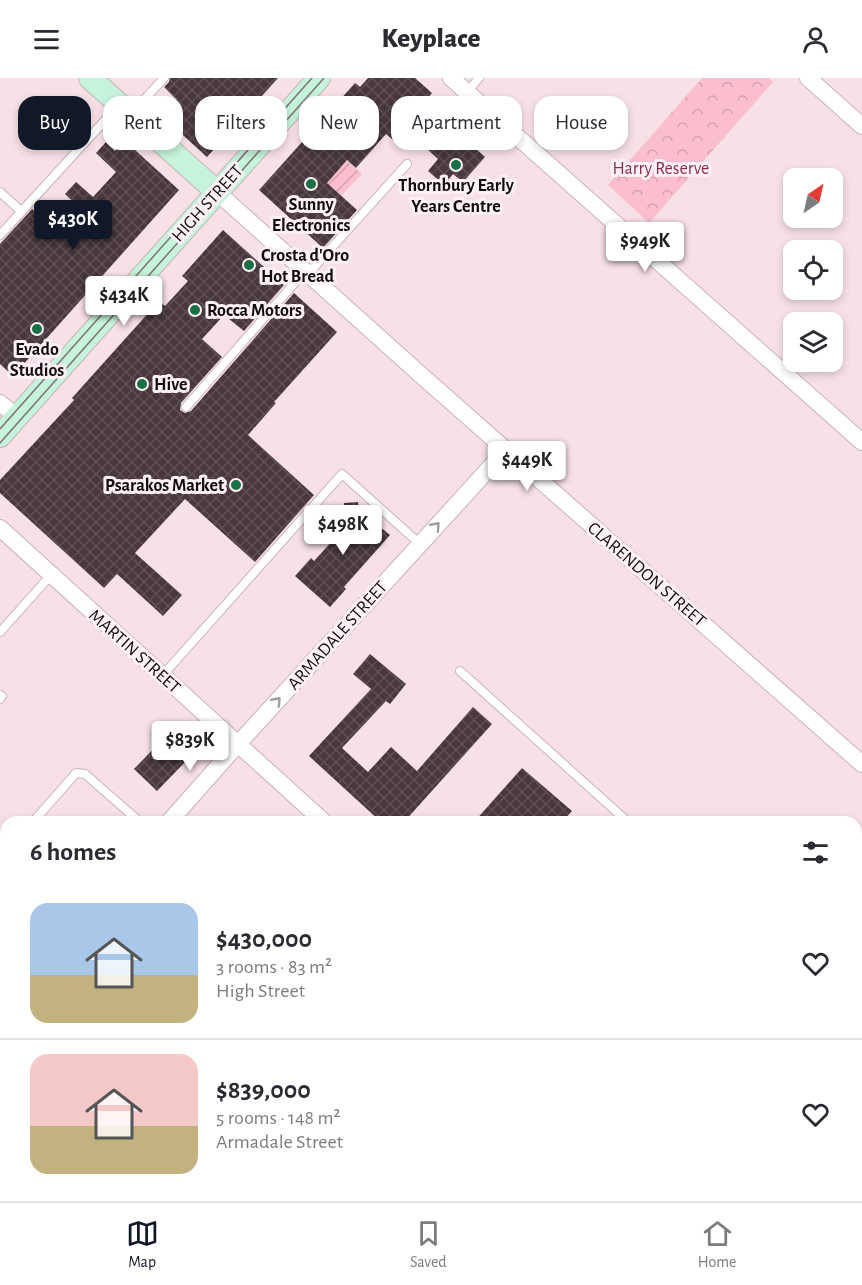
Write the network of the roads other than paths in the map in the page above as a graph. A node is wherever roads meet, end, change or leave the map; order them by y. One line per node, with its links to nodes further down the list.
1 (90, 78): 8 (main road)
2 (164, 78): 9 (lane)
3 (319, 78): 15 (main road, HIGH STREET)
4 (451, 78): 7 (street)
5 (479, 78): 7 (lane)
6 (808, 78): 10 (street)
7 (467, 92): 22 (street)
8 (110, 96)
9 (142, 96)
10 (862, 126)
11 (103, 131): 16 (lane)
12 (170, 150): 15 (main road)
13 (407, 164): 18 (lane)
14 (0, 192): 16 (lane)
15 (217, 192): 18 (street, CLARENDON STREET); 20 (main road, HIGH STREET)
16 (21, 211): 17 (lane)
17 (0, 235)
18 (307, 273): 19 (lane); 23 (street, CLARENDON STREET)
19 (186, 407)
20 (8, 410): 21 (main road, HIGH STREET)
21 (0, 436)
22 (862, 442)
23 (506, 450): 25 (street, ARMADALE STREET, one-way to 23); 31 (street, CLARENDON STREET)
24 (0, 528): 26 (street, MARTIN STREET)
25 (420, 544): 29 (lane); 30 (street, ARMADALE STREET, one-way to 25)
26 (51, 574): 27 (lane); 29 (street, MARTIN STREET)
27 (0, 632)
28 (460, 671): 36 (lane)
29 (162, 676): 30 (street, MARTIN STREET)
30 (237, 745): 34 (street, ARMADALE STREET); 35 (street, MARTIN STREET)
31 (862, 764)
32 (38, 816): 33 (lane)
33 (133, 816)
34 (174, 816)
35 (317, 816)
36 (621, 816)

